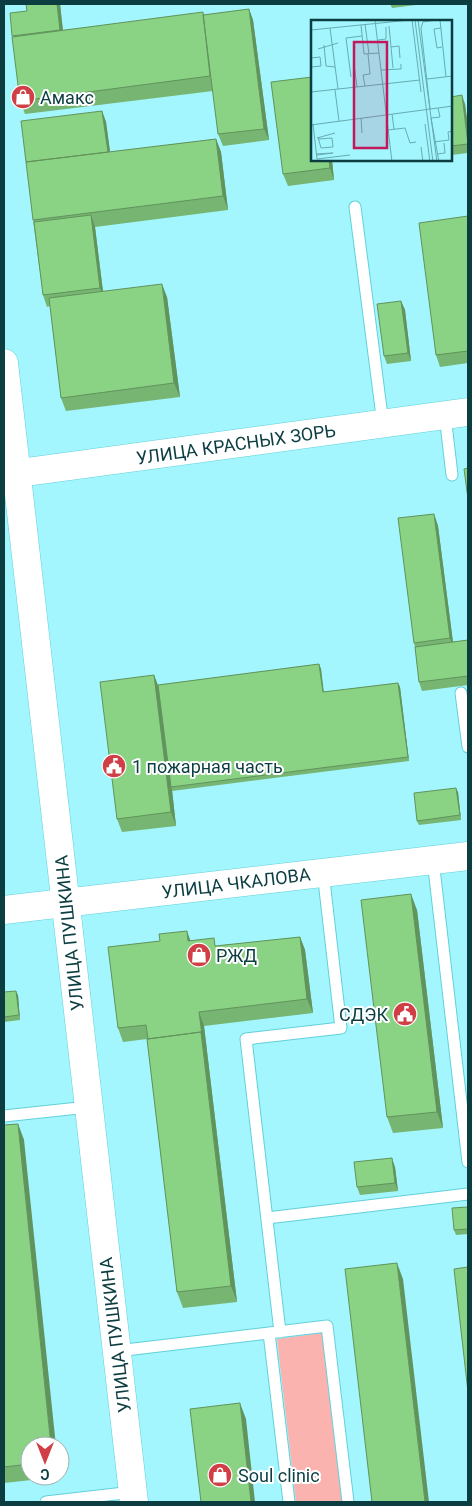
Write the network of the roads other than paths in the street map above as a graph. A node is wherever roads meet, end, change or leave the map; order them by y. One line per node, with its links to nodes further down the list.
1 (356, 207): 4 (lane)
2 (4, 363): 5 (street, УЛИЦА ПУШКИНА)
3 (457, 414): 4 (street, УЛИЦА КРАСНЫХ ЗОРЬ); 6 (lane)
4 (383, 424): 5 (street, УЛИЦА КРАСНЫХ ЗОРЬ)
5 (10, 474): 12 (street, УЛИЦА ПУШКИНА)
6 (452, 475)
7 (462, 693): 8 (lane)
8 (468, 747)
9 (468, 856): 10 (street, УЛИЦА ЧКАЛОВА)
10 (433, 860): 11 (street, УЛИЦА ЧКАЛОВА); 16 (lane)
11 (323, 872): 12 (street, УЛИЦА ЧКАЛОВА); 18 (lane)
12 (66, 903): 13 (street, УЛИЦА ЧКАЛОВА); 14 (street, УЛИЦА ПУШКИНА)
13 (4, 910)
14 (88, 1108): 15 (lane); 20 (street, УЛИЦА ПУШКИНА)
15 (4, 1116)
16 (468, 1162)
17 (468, 1194): 18 (lane)
18 (267, 1218): 19 (lane)
19 (275, 1333): 20 (lane); 23 (lane); 24 (lane)
20 (117, 1351): 21 (street, УЛИЦА ПУШКИНА)
21 (134, 1497): 22 (lane)
22 (46, 1502)
23 (289, 1502)
24 (348, 1502)

